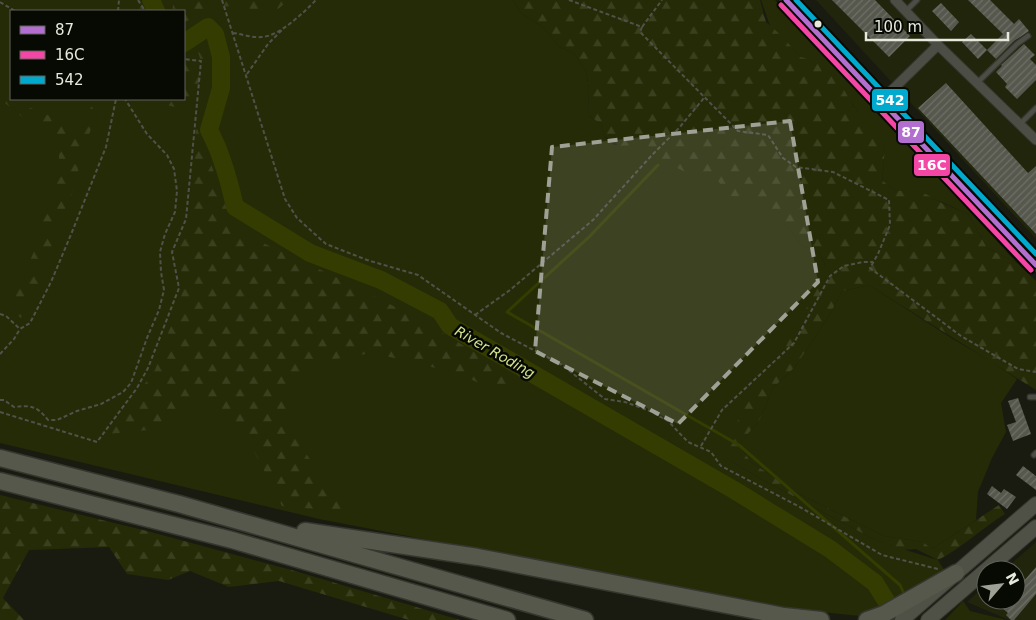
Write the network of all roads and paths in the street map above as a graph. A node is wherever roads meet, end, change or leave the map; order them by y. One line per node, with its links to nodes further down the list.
1 (222, 0): 13 (path)
2 (316, 0): 11 (path)
3 (569, 0): 12 (path)
4 (662, 0): 12 (path)
5 (786, 0): 22 (street)
6 (895, 0): 10 (street)
7 (917, 0): 10 (lane)
8 (0, 2): 9 (path)
9 (13, 10)
10 (906, 12): 15 (street)
11 (284, 27): 13 (path); 17 (path)
12 (642, 27): 19 (path)
13 (233, 33): 17 (path)
14 (1028, 36): 18 (lane)
15 (938, 45): 18 (street); 22 (street)
16 (185, 59): 36 (path)
17 (247, 76): 29 (path)
18 (977, 83): 24 (street)
19 (704, 98): 26 (path); 29 (path)
20 (116, 100): 30 (path)
21 (126, 100): 35 (path)
22 (881, 101): 27 (street)
23 (1036, 108): 24 (lane)
24 (1020, 124): 25 (street)
25 (1036, 140)
26 (873, 262): 32 (path); 37 (path)
27 (1036, 265)
28 (0, 314): 30 (path)
29 (475, 315): 37 (path)
30 (20, 329): 31 (path)
31 (0, 354)
32 (1036, 372)
33 (1030, 397): 34 (lane)
34 (1036, 397)
35 (0, 400)
36 (0, 412)
37 (701, 446): 43 (path)
38 (0, 458): 41 (highway)
39 (0, 482): 46 (highway)
40 (1036, 504): 43 (main road)
41 (241, 522): 45 (highway); 47 (highway)
42 (1036, 527): 51 (main road)
43 (956, 573): 44 (highway)
44 (914, 603): 49 (highway); 50 (main road)
45 (790, 618): 48 (highway)
46 (507, 620)
47 (585, 620)
48 (821, 620)
49 (866, 620)
50 (902, 620)
51 (928, 620)

